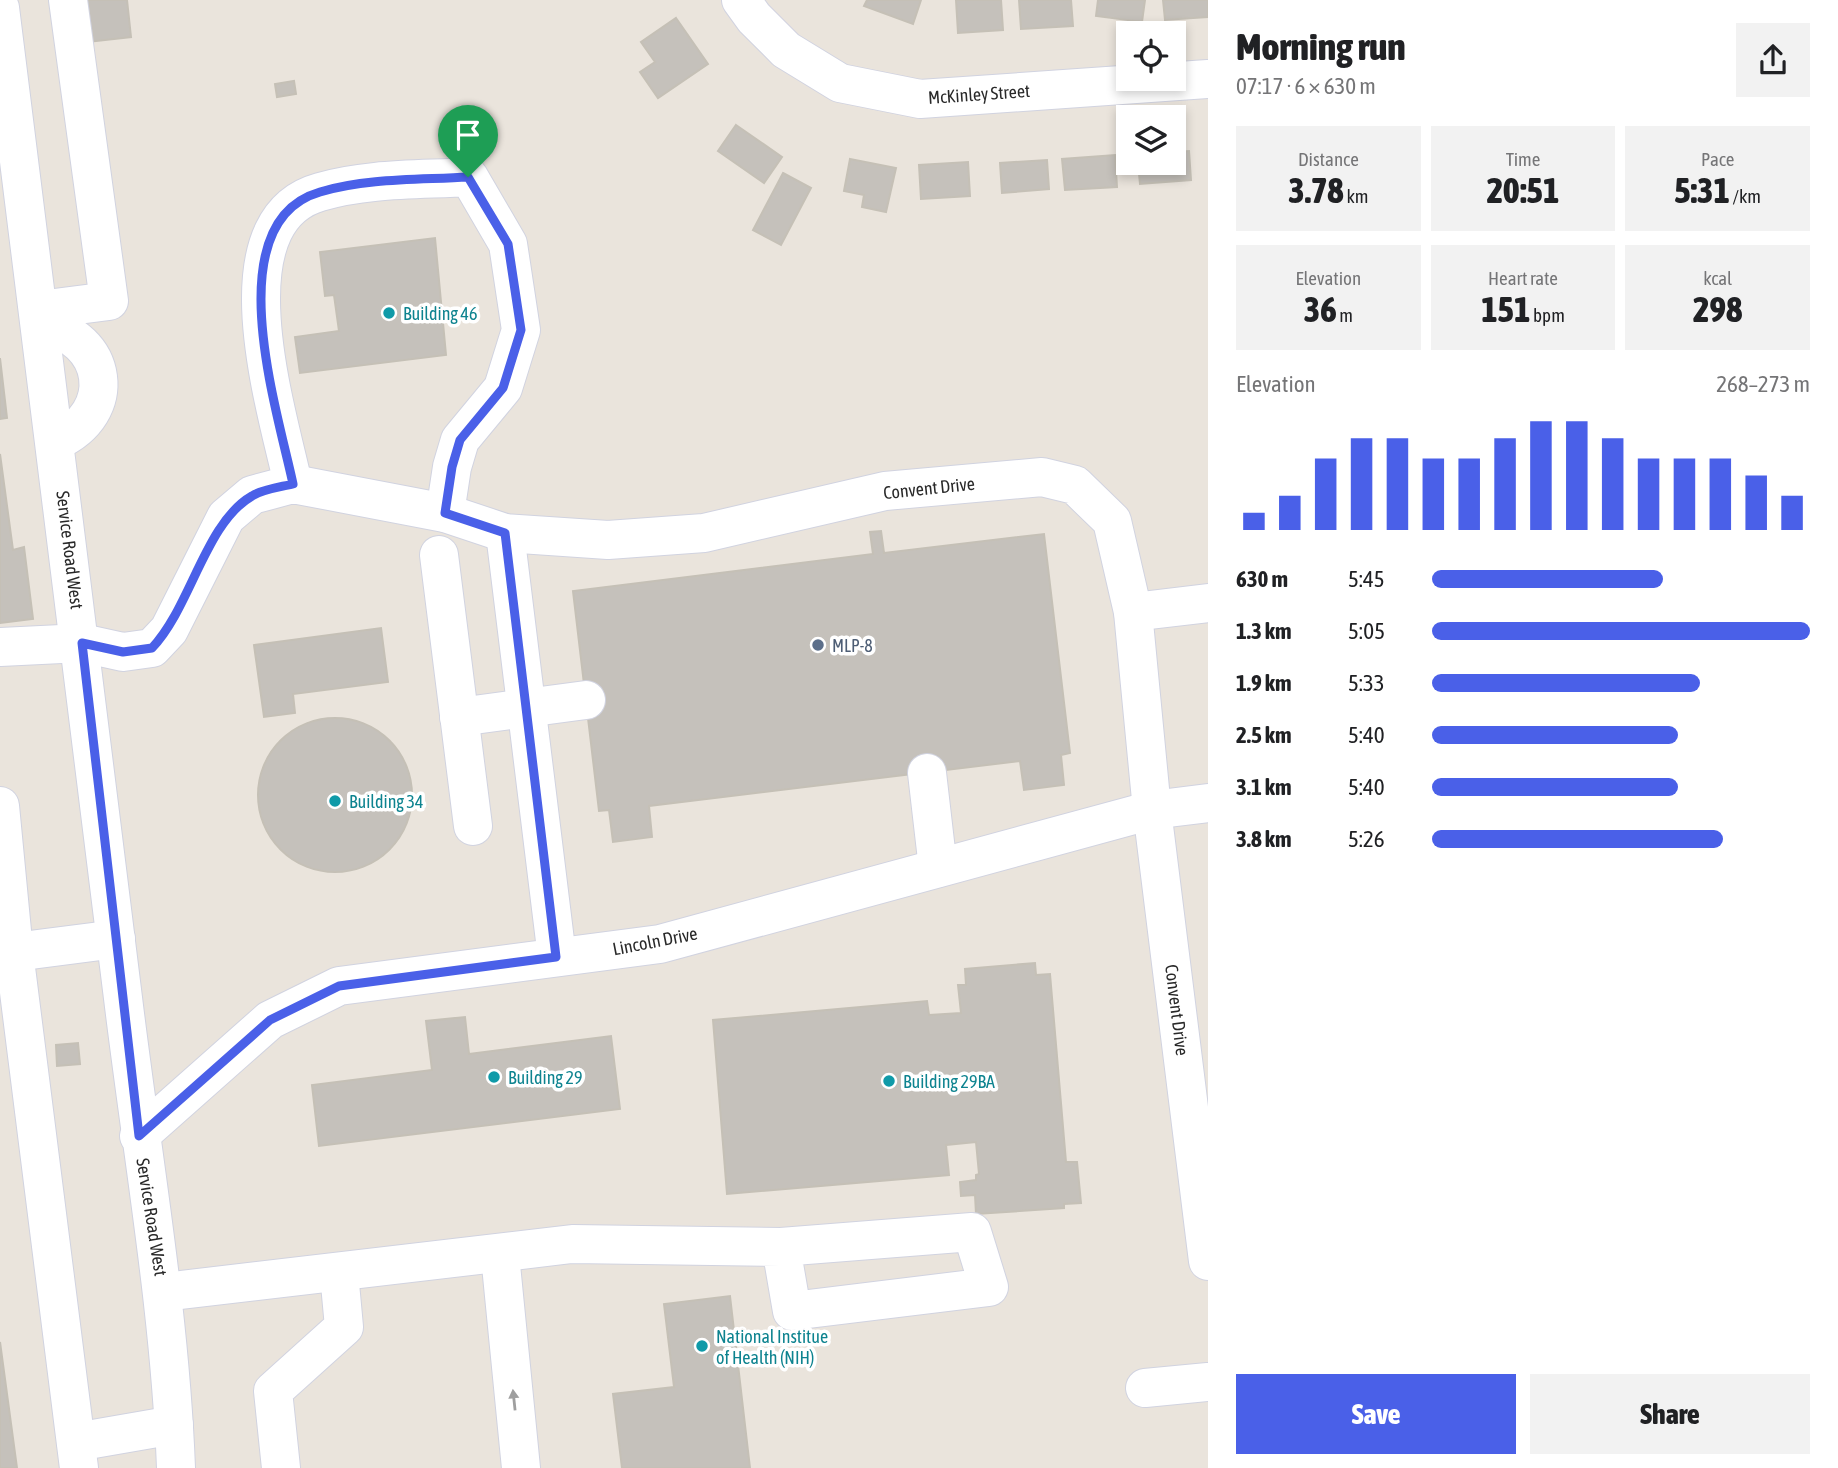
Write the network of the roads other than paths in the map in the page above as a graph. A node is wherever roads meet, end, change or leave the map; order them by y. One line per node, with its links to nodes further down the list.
1 (68, 0): 5 (street)
2 (741, 0): 4 (street, McKinley Street)
3 (0, 8): 5 (street, Service Road West)
4 (1208, 79)
5 (40, 318): 6 (street, Service Road West); 6 (street)
6 (56, 441): 13 (street, Service Road West)
7 (293, 484): 8 (street, Convent Drive); 8 (street); 13 (street, Convent Drive)
8 (445, 513): 9 (street, Convent Drive)
9 (505, 533): 12 (street, Convent Drive); 16 (street)
10 (439, 555): 17 (street)
11 (1208, 603): 12 (street)
12 (1133, 612): 21 (street, Convent Drive)
13 (82, 643): 14 (street, Convent Drive); 24 (street, Service Road West)
14 (0, 647)
15 (586, 699): 16 (street)
16 (526, 709): 17 (street); 26 (street)
17 (459, 717): 22 (street)
18 (927, 772): 23 (street)
19 (1208, 803): 21 (street, Lincoln Drive)
20 (0, 806): 25 (street)
21 (1152, 810): 23 (street, Lincoln Drive); 30 (street, Convent Drive)
22 (473, 826)
23 (939, 868): 26 (street, Lincoln Drive)
24 (116, 939): 25 (street); 27 (street, Service Road West)
25 (7, 953): 36 (street)
26 (556, 957): 27 (street, Lincoln Drive)
27 (139, 1136): 32 (street, Service Road West)
28 (781, 1247): 28 (street); 29 (street)
29 (500, 1255): 31 (street); 39 (street, one-way to 29)
30 (1208, 1261)
31 (339, 1273): 32 (street); 38 (street)
32 (164, 1292): 35 (street, Service Road West)
33 (1208, 1381): 34 (street)
34 (1145, 1388)
35 (174, 1425): 36 (street); 37 (street, Service Road West)
36 (78, 1455)
37 (176, 1468)
38 (281, 1468)
39 (521, 1468)

